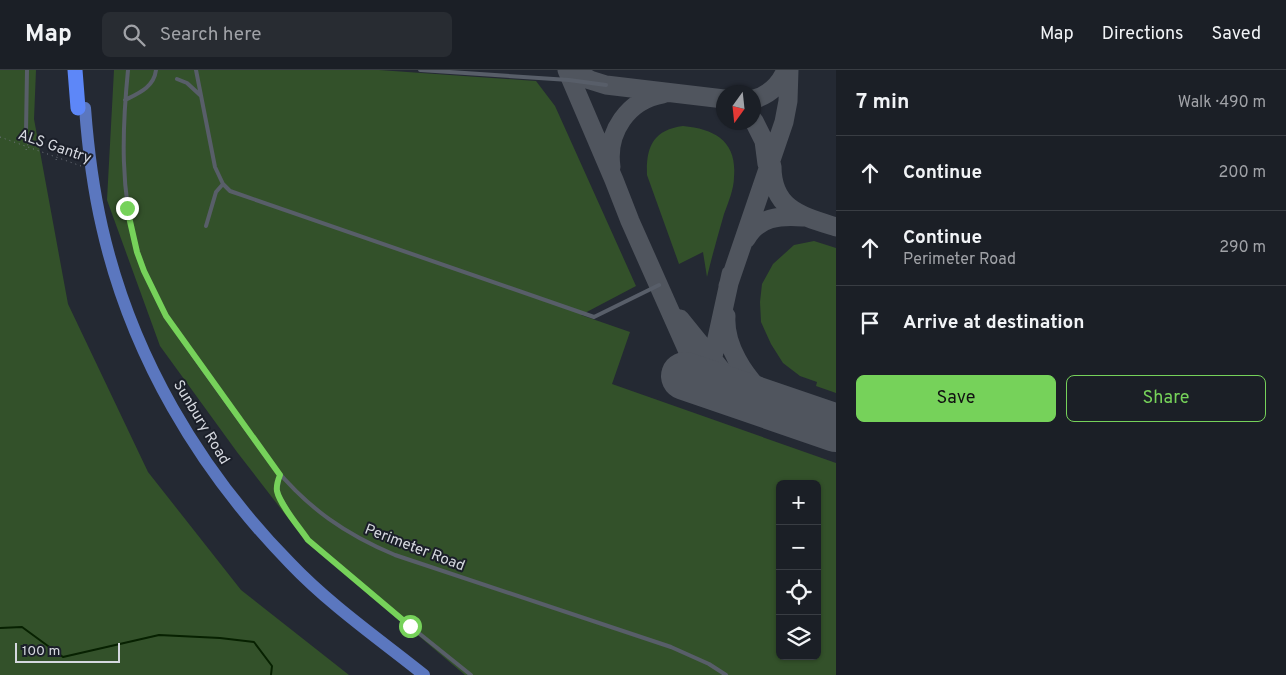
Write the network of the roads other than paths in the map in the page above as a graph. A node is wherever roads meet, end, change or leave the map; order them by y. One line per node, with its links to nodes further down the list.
1 (27, 70): 13 (lane)
2 (75, 70): 12 (highway)
3 (83, 70): 12 (highway)
4 (128, 70): 11 (lane, Perimeter Road)
5 (156, 70): 11 (lane)
6 (196, 70): 10 (lane)
7 (420, 70): 9 (lane)
8 (177, 79): 10 (lane)
9 (606, 85)
10 (201, 97): 14 (lane)
11 (125, 100): 17 (lane, Perimeter Road)
12 (81, 108): 18 (main road, Sunbury Road); 19 (main road, Sunbury Road)
13 (26, 133)
14 (223, 184): 15 (lane); 16 (lane)
15 (206, 226)
16 (659, 285)
17 (280, 475): 20 (lane); 21 (lane, Perimeter Road)
18 (413, 675)
19 (424, 675)
20 (471, 675)
21 (726, 675)

